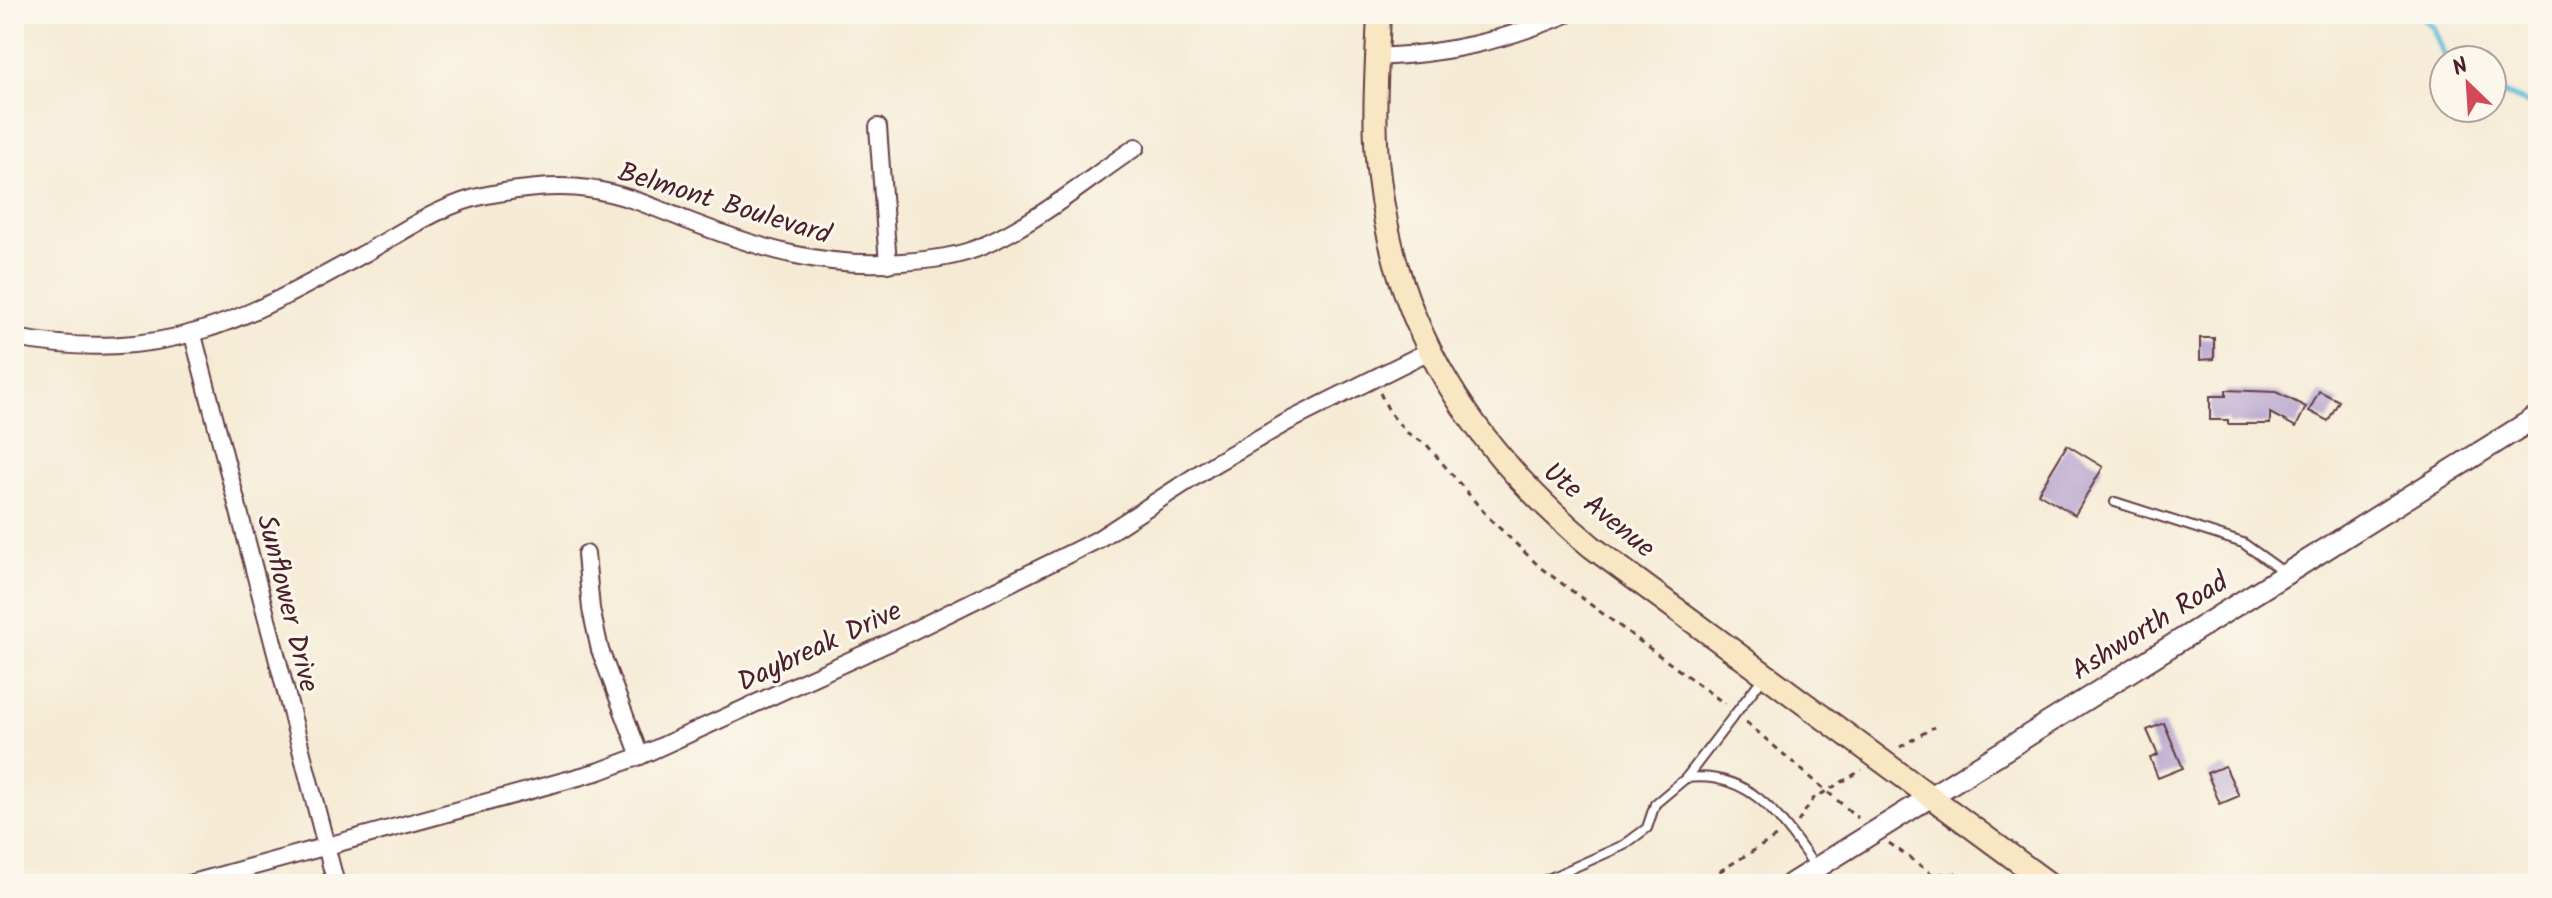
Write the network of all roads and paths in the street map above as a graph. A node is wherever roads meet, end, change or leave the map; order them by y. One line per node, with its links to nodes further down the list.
1 (1379, 14): 3 (main road, Ute Avenue)
2 (1567, 14): 3 (street)
3 (1377, 57): 9 (main road, Ute Avenue)
4 (878, 127): 6 (street)
5 (1136, 147): 6 (street, Belmont Boulevard)
6 (888, 264): 7 (street, Belmont Boulevard)
7 (193, 335): 8 (street, Belmont Boulevard); 25 (street, Sunflower Drive)
8 (14, 338)
9 (1429, 351): 10 (street, Daybreak Drive); 15 (main road, Ute Avenue)
10 (1373, 379): 16 (path); 18 (street, Daybreak Drive)
11 (2538, 416): 14 (street, Ashworth Road)
12 (2115, 502): 14 (lane)
13 (586, 554): 18 (street)
14 (2285, 573): 22 (street, Ashworth Road)
15 (1765, 674): 16 (lane); 19 (main road, Ute Avenue)
16 (1736, 714): 20 (lane); 21 (path)
17 (1934, 727): 19 (path)
18 (640, 756): 25 (street, Daybreak Drive)
19 (1880, 759): 21 (path); 22 (main road, Ute Avenue)
20 (1686, 778): 23 (lane); 29 (lane)
21 (1825, 792): 23 (path); 24 (path)
22 (1929, 795): 24 (street, Ashworth Road); 33 (main road, Ute Avenue)
23 (1788, 829): 26 (lane); 30 (path)
24 (1874, 831): 26 (street, Ashworth Road); 32 (path)
25 (326, 849): 27 (street, Daybreak Drive); 28 (street, Sunflower Drive)
26 (1816, 869): 31 (street, Ashworth Road)
27 (189, 884)
28 (336, 884)
29 (1537, 884)
30 (1699, 884)
31 (1791, 884)
32 (1971, 884)
33 (2049, 884)

